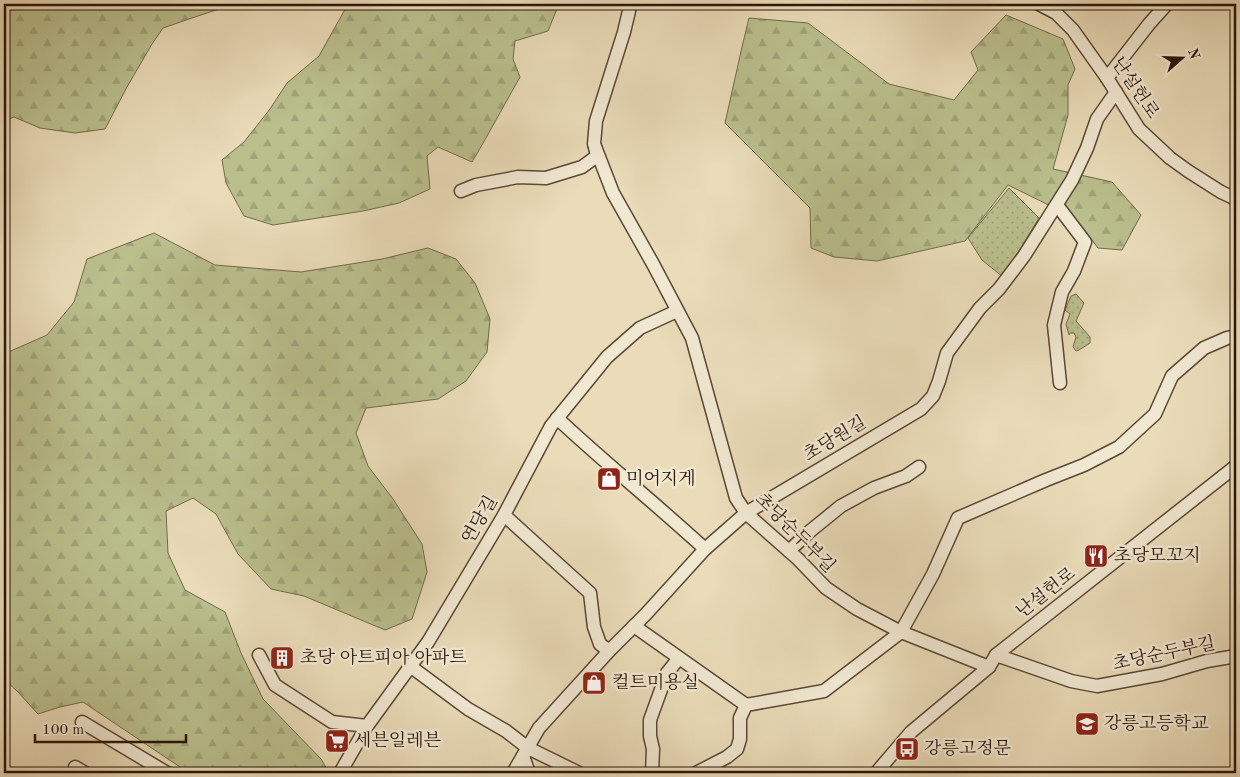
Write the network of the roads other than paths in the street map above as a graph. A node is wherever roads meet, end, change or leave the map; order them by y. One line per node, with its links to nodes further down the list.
1 (630, 4): 6 (street, 초당순두부길)
2 (1038, 4): 4 (street, 난설헌로)
3 (1167, 4): 4 (street)
4 (1108, 78): 5 (street, 난설헌로)
5 (1116, 92): 8 (street, 난설헌로); 9 (street, 초당원길)
6 (594, 144): 7 (street); 10 (street, 초당순두부길)
7 (461, 191)
8 (1236, 199)
9 (1057, 205): 12 (street); 16 (street, 초당원길)
10 (677, 311): 13 (street, 연당길); 16 (street, 초당순두부길)
11 (1236, 336): 21 (street)
12 (1060, 383)
13 (557, 418): 17 (street, 연당길); 18 (street)
14 (1236, 466): 24 (street, 난설헌로)
15 (919, 467): 19 (street)
16 (746, 513): 18 (street, 초당원길); 19 (street, 초당순두부길)
17 (504, 515): 22 (street); 27 (street, 연당길)
18 (705, 549): 20 (street, 초당원길)
19 (789, 550): 21 (street, 초당순두부길)
20 (634, 626): 22 (street, 초당원길); 26 (street)
21 (900, 632): 28 (street, 초당순두부길); 29 (street)
22 (609, 651): 32 (street, 초당원길)
23 (259, 655): 31 (street)
24 (996, 655): 25 (street, 초당순두부길); 28 (street)
25 (1236, 656)
26 (679, 658): 29 (street); 38 (street)
27 (410, 666): 31 (street, 연당길); 32 (street)
28 (989, 667): 40 (street)
29 (746, 705): 39 (street)
30 (82, 722): 33 (street)
31 (367, 726): 34 (street, 연당길)
32 (525, 752): 35 (street, 초당원길); 36 (street); 37 (street)
33 (162, 772)
34 (340, 773)
35 (513, 773)
36 (529, 773)
37 (579, 773)
38 (652, 773)
39 (696, 773)
40 (876, 773)

